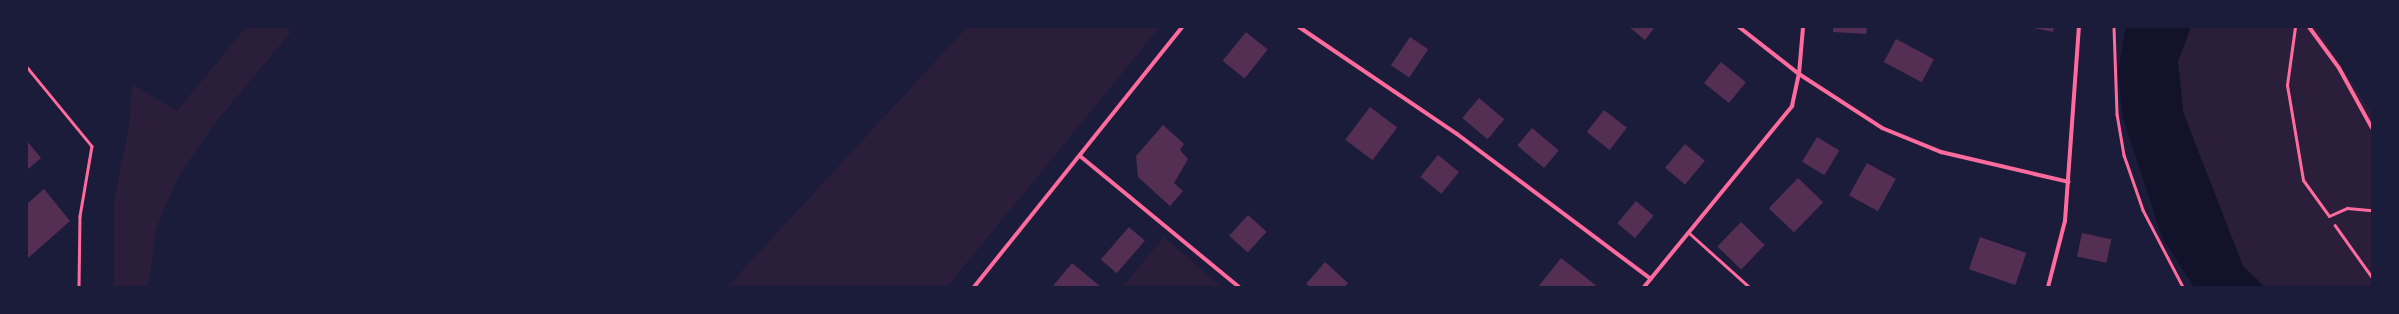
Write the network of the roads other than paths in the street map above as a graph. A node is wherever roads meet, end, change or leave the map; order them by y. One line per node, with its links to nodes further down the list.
1 (1182, 27): 10 (street)
2 (1299, 27): 14 (street)
3 (1739, 27): 8 (street)
4 (1803, 27): 8 (street)
5 (2079, 27): 11 (street)
6 (2295, 27): 12 (lane)
7 (2309, 27): 9 (street)
8 (1800, 74): 11 (street); 13 (street)
9 (2372, 128)
10 (1080, 156): 15 (street); 16 (street)
11 (2069, 182): 19 (street)
12 (2372, 210)
13 (1689, 233): 14 (street); 18 (lane)
14 (1651, 279): 17 (street)
15 (974, 287)
16 (1239, 287)
17 (1644, 287)
18 (1749, 287)
19 (2048, 287)

